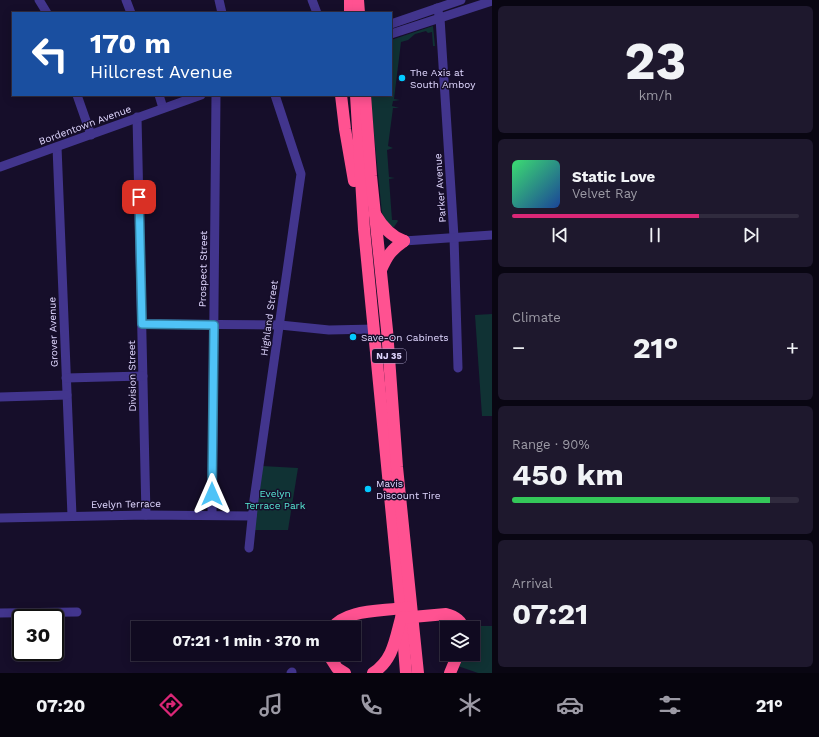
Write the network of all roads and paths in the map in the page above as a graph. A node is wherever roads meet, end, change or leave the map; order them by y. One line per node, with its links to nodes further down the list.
1 (39, 0): 10 (street)
2 (126, 0): 11 (street)
3 (220, 0): 12 (street)
4 (312, 0): 13 (street)
5 (350, 0): 14 (highway)
6 (358, 0): 15 (highway)
7 (461, 0): 9 (street)
8 (492, 1): 16 (street)
9 (437, 8): 16 (street, Parker Avenue); 17 (street)
10 (46, 12)
11 (131, 12)
12 (222, 12)
13 (316, 12)
14 (350, 12)
15 (359, 12)
16 (440, 18): 18 (street); 35 (street, Parker Avenue)
17 (392, 24)
18 (392, 34)
19 (77, 96): 29 (street)
20 (158, 96): 27 (street)
21 (198, 96): 27 (street, Bordentown Avenue)
22 (216, 96): 39 (street, Prospect Street)
23 (275, 96): 40 (street, Highland Street)
24 (341, 96): 33 (highway)
25 (356, 96): 33 (highway, NJ 35)
26 (365, 96): 32 (highway, NJ 35)
27 (163, 108): 28 (street, Bordentown Avenue)
28 (137, 117): 29 (street, Bordentown Avenue); 38 (street, Division Street)
29 (91, 135): 30 (street, Bordentown Avenue)
30 (57, 147): 31 (street, Bordentown Avenue); 44 (street, Grover Avenue)
31 (0, 167)
32 (374, 214): 36 (highway); 37 (highway, NJ 35)
33 (364, 229): 41 (highway, NJ 35)
34 (492, 235): 35 (street)
35 (454, 236): 36 (street); 42 (street, Parker Avenue)
36 (404, 241): 37 (highway)
37 (380, 272): 55 (highway, NJ 35)
38 (142, 324): 39 (street); 43 (street, Division Street)
39 (214, 325): 40 (street); 48 (street, Prospect Street)
40 (280, 325): 41 (street); 50 (street, Highland Street)
41 (375, 329): 55 (highway, NJ 35)
42 (458, 368)
43 (143, 376): 44 (street); 47 (street, Division Street)
44 (66, 378): 45 (street, Grover Avenue)
45 (67, 394): 46 (street); 49 (street, Grover Avenue)
46 (0, 397)
47 (146, 515): 48 (street, Evelyn Terrace); 49 (street, Evelyn Terrace)
48 (212, 515): 50 (street, Evelyn Terrace)
49 (72, 516): 51 (street, Evelyn Terrace)
50 (252, 516): 52 (street, Highland Street)
51 (0, 518)
52 (249, 548)
53 (77, 612): 54 (street)
54 (0, 613)
55 (407, 613): 56 (highway); 57 (highway); 61 (highway); 62 (highway, NJ 35); 63 (highway, NJ 35)
56 (341, 621)
57 (459, 621)
58 (332, 661): 60 (highway)
59 (455, 661): 64 (highway)
60 (345, 673)
61 (373, 673)
62 (406, 673)
63 (418, 673)
64 (450, 673)

